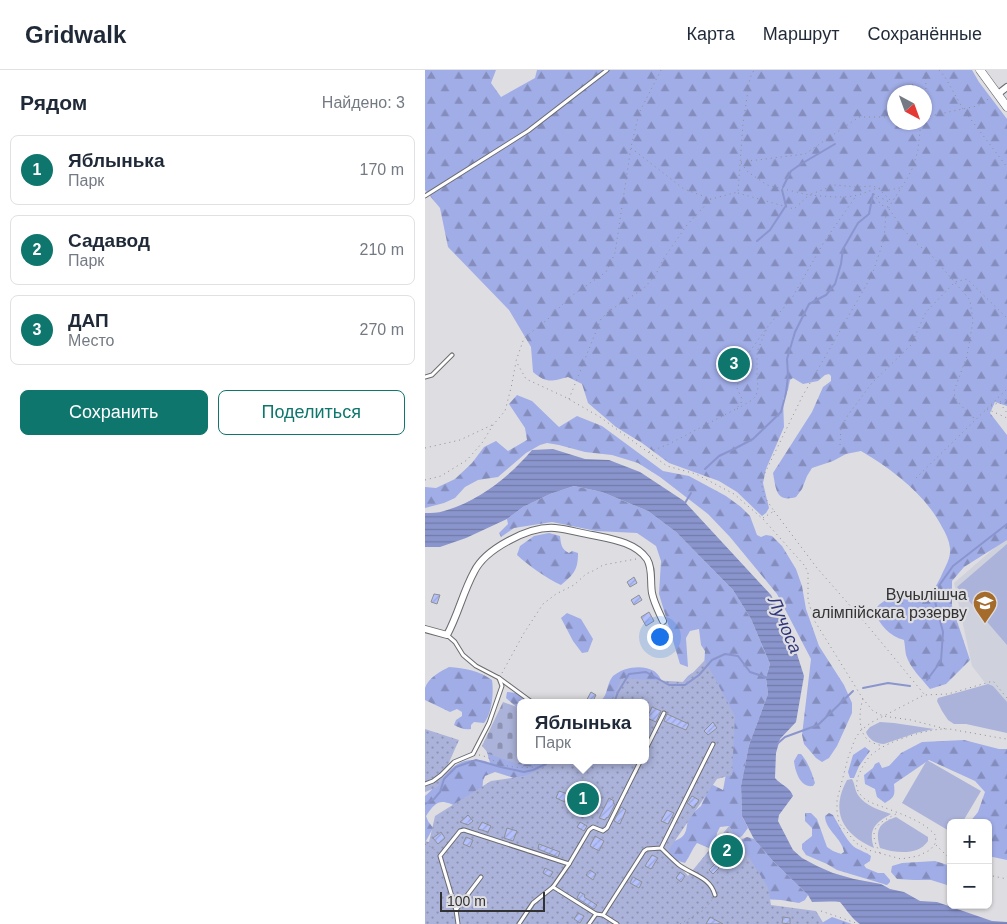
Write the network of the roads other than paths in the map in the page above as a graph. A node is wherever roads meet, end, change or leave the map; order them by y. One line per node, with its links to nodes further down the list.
1 (607, 70): 6 (lane)
2 (980, 70): 4 (street)
3 (1007, 87): 4 (street)
4 (998, 94): 5 (street)
5 (1007, 107)
6 (425, 196)
7 (452, 355): 8 (lane)
8 (425, 377)
9 (663, 621): 11 (street)
10 (425, 629): 11 (street)
11 (447, 635): 12 (lane)
12 (499, 678): 13 (lane); 18 (lane)
13 (528, 699)
14 (664, 713): 15 (lane)
15 (649, 743)
16 (713, 744): 19 (lane)
17 (639, 764): 20 (lane)
18 (425, 784)
19 (661, 848): 23 (lane); 26 (lane)
20 (569, 864): 22 (lane); 24 (lane)
21 (481, 877): 24 (lane)
22 (553, 887): 25 (lane); 28 (lane)
23 (715, 895)
24 (456, 910): 27 (lane)
25 (595, 914): 26 (lane); 29 (lane)
26 (603, 915): 30 (lane)
27 (458, 924)
28 (519, 924)
29 (589, 924)
30 (617, 924)

